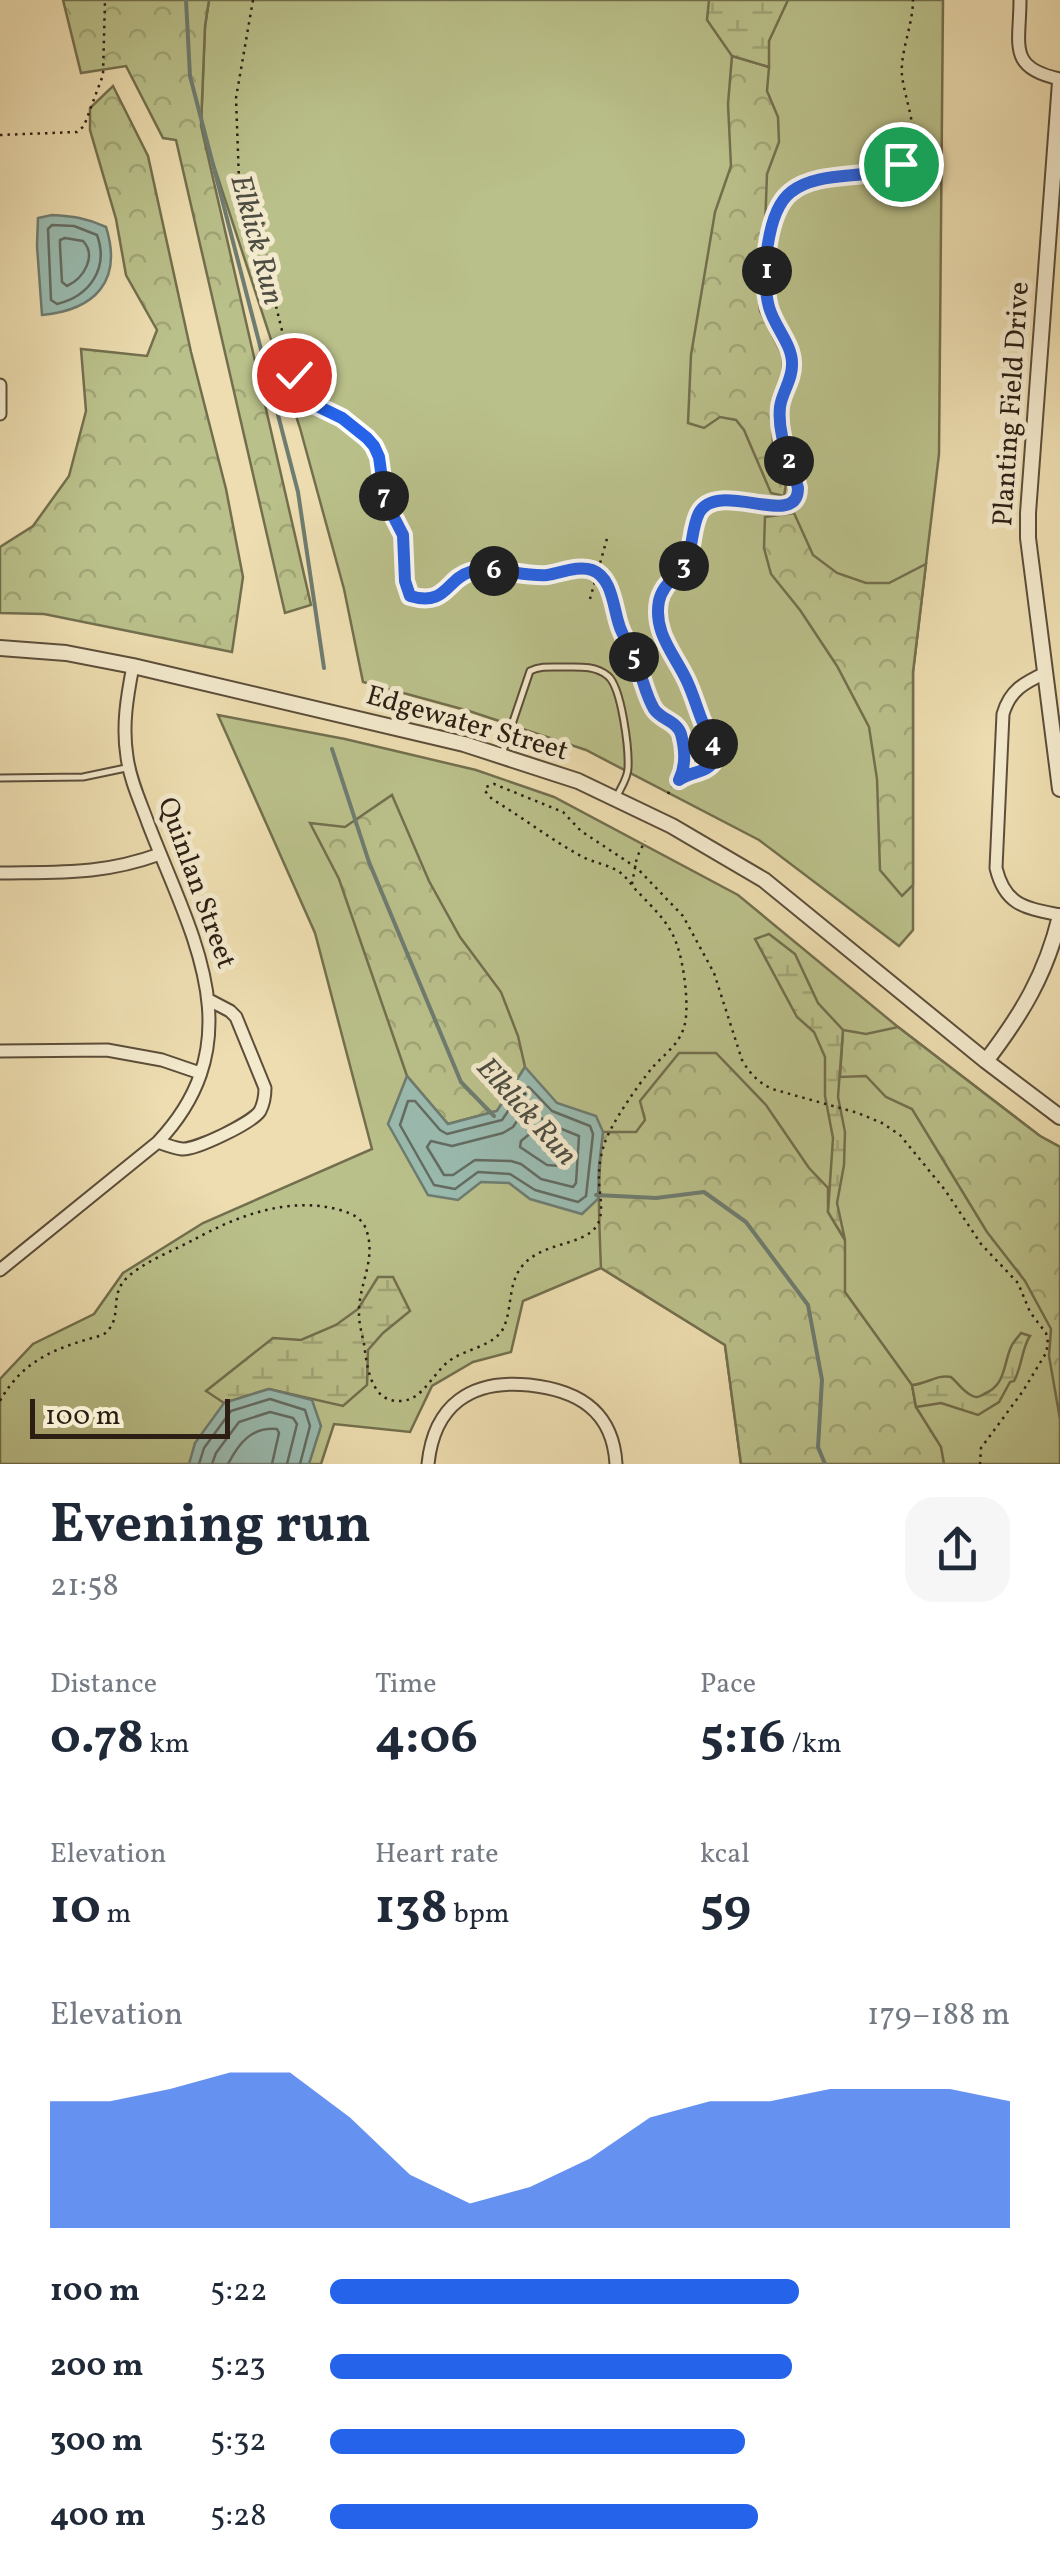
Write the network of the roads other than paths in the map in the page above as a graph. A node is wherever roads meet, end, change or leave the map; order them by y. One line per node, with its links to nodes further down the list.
1 (1020, 0): 2 (street)
2 (1060, 80): 7 (street, Planting Field Drive)
3 (0, 385): 4 (street)
4 (0, 414)
5 (0, 648): 6 (street, Edgewater Street)
6 (133, 666): 8 (street, Edgewater Street); 9 (street, Quinlan Street)
7 (1045, 673): 11 (street, Planting Field Drive); 15 (street)
8 (502, 754): 12 (street, Edgewater Street); 12 (lane)
9 (129, 768): 10 (lane); 13 (street, Quinlan Street)
10 (0, 778)
11 (1060, 788)
12 (616, 798): 18 (street, Edgewater Street)
13 (160, 854): 14 (street); 16 (street, Quinlan Street)
14 (0, 873)
15 (1060, 916): 18 (street)
16 (209, 1000): 19 (street, Quinlan Street); 21 (street)
17 (0, 1051): 19 (street)
18 (986, 1061): 20 (street, Edgewater Street)
19 (200, 1073): 21 (street, Quinlan Street)
20 (1060, 1117)
21 (158, 1142): 22 (street, Quinlan Street)
22 (0, 1270)
23 (428, 1464): 24 (street)
24 (616, 1464)

